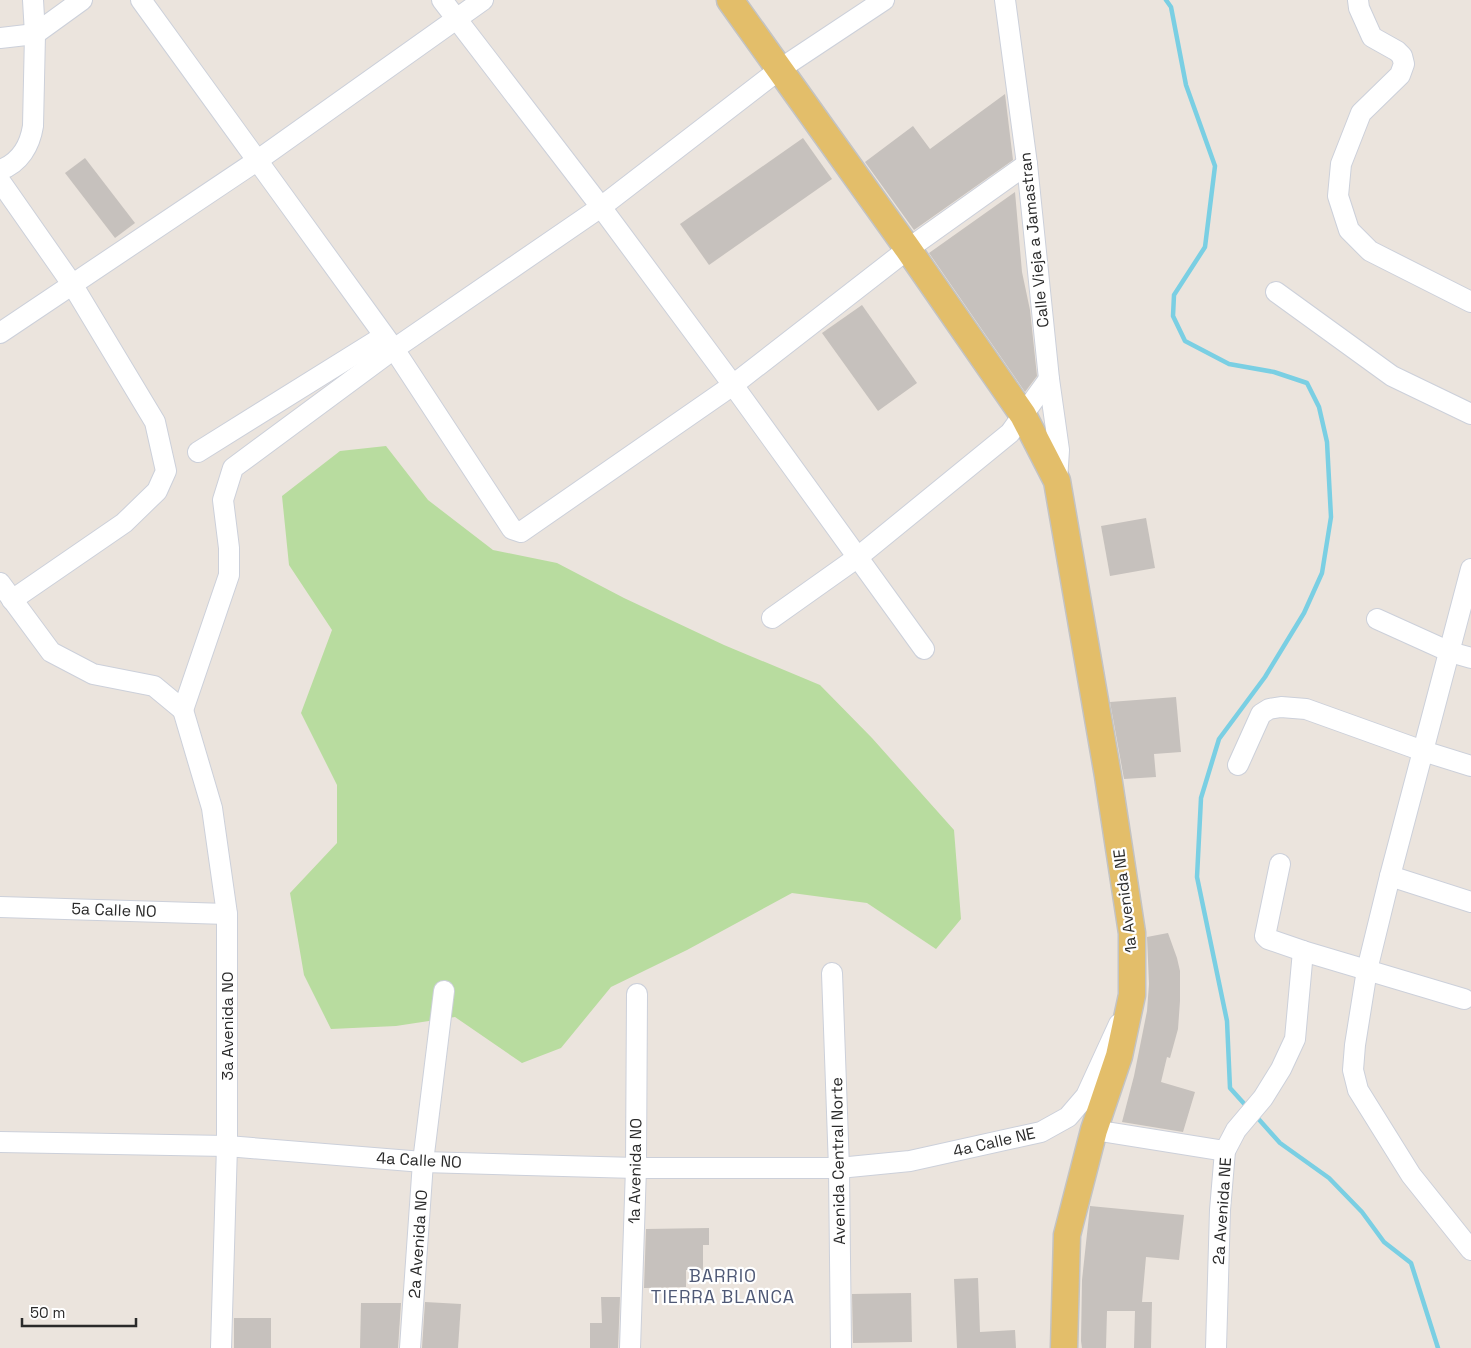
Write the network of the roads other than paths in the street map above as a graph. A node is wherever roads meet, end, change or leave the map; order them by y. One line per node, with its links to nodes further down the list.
1 (33, 0): 11 (street)
2 (82, 0): 11 (street)
3 (141, 0): 14 (street)
4 (442, 0): 10 (street)
5 (483, 0): 10 (street)
6 (730, 0): 13 (main road, 1a Avenida NE)
7 (884, 0): 13 (street)
8 (1005, 0): 15 (street, Calle Vieja a Jamastran)
9 (1358, 0): 22 (street)
10 (456, 18): 14 (street); 18 (street)
11 (35, 34): 12 (street); 16 (street)
12 (0, 38)
13 (780, 69): 18 (street); 19 (main road, 1a Avenida NE)
14 (258, 160): 20 (street); 24 (street)
15 (1027, 164): 19 (street); 25 (street, Calle Vieja a Jamastran)
16 (0, 170)
17 (0, 181): 20 (street)
18 (601, 207): 24 (street); 26 (street)
19 (908, 249): 26 (street); 28 (main road, 1a Avenida NE)
20 (72, 284): 23 (street); 34 (street)
21 (1276, 292): 27 (street)
22 (1471, 302)
23 (0, 333)
24 (389, 342): 26 (street); 29 (street); 40 (street)
25 (1049, 379): 28 (street); 30 (street, Calle Vieja a Jamastran)
26 (733, 384): 31 (street)
27 (1471, 414)
28 (1023, 415): 30 (main road, 1a Avenida NE); 31 (street)
29 (198, 452)
30 (1057, 481): 54 (main road, 1a Avenida NE)
31 (858, 557): 35 (street); 37 (street)
32 (1471, 569): 38 (street)
33 (0, 583): 34 (street)
34 (12, 600): 40 (street)
35 (772, 618)
36 (1377, 619): 38 (street)
37 (924, 649)
38 (1450, 652): 39 (street); 41 (street)
39 (1471, 658)
40 (183, 710): 48 (street, 3a Avenida NO)
41 (1423, 751): 42 (street); 43 (street); 45 (street)
42 (1238, 765)
43 (1471, 766)
44 (1280, 864): 49 (street)
45 (1390, 876): 46 (street); 50 (street)
46 (1471, 902)
47 (0, 907): 48 (street, 5a Calle NO)
48 (227, 914): 58 (street, 3a Avenida NO)
49 (1304, 951): 50 (street); 59 (street, 2a Avenida NE)
50 (1368, 970): 55 (street); 63 (street)
51 (832, 974): 62 (street, Avenida Central Norte)
52 (444, 991): 60 (street, 2a Avenida NO)
53 (637, 994): 61 (street, 1a Avenida NO)
54 (1132, 995): 56 (main road, 1a Avenida NE); 62 (street, 4a Calle NE)
55 (1464, 999)
56 (1094, 1130): 59 (street); 68 (main road, 1a Avenida NE)
57 (0, 1142): 58 (street, 4a Calle NO)
58 (226, 1146): 60 (street, 4a Calle NO); 64 (street, 3a Avenida NO)
59 (1225, 1151): 69 (street, 2a Avenida NE)
60 (423, 1162): 61 (street, 4a Calle NO); 65 (street, 2a Avenida NO)
61 (636, 1168): 62 (street, 4a Calle NO); 66 (street, 1a Avenida NO)
62 (839, 1168): 67 (street, Avenida Central Norte)
63 (1471, 1250)
64 (221, 1348)
65 (410, 1348)
66 (630, 1348)
67 (841, 1348)
68 (1064, 1348)
69 (1216, 1348)

